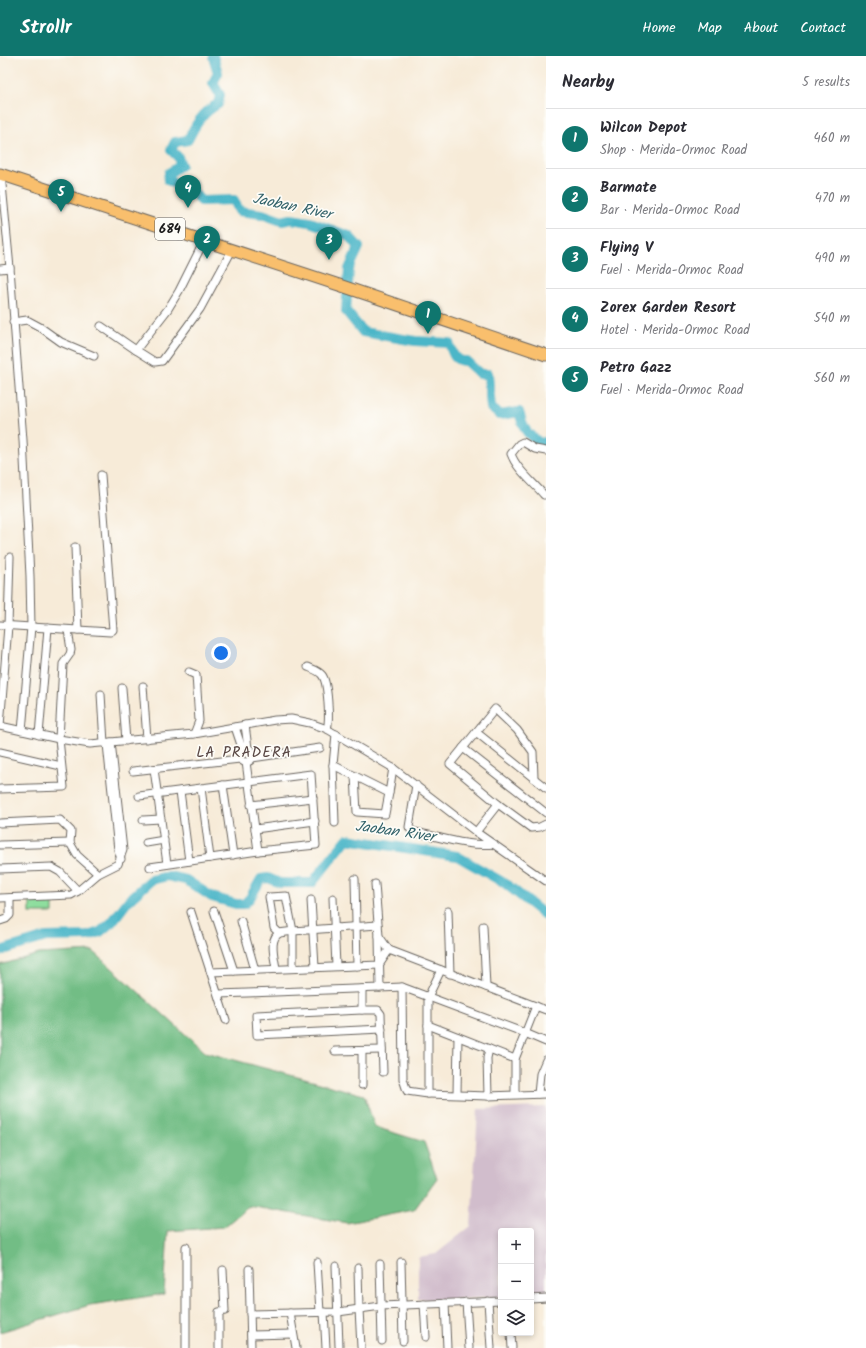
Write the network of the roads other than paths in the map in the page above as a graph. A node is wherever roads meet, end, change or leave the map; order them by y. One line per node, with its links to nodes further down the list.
1 (1, 174): 2 (highway, 684); 4 (street)
2 (204, 241): 3 (highway, 684); 8 (street)
3 (232, 250): 8 (street); 9 (highway, 684)
4 (10, 268): 5 (street); 6 (street)
5 (0, 269)
6 (13, 322): 10 (street); 18 (street)
7 (100, 326): 8 (street)
8 (136, 350)
9 (546, 355)
10 (94, 356)
11 (546, 451): 13 (street)
12 (101, 475): 21 (street)
13 (544, 495)
14 (75, 547): 21 (street)
15 (10, 557): 17 (street)
16 (0, 625): 17 (street)
17 (8, 626): 18 (street); 28 (street)
18 (30, 627): 19 (street); 31 (street)
19 (48, 628): 20 (street); 35 (street)
20 (68, 630): 21 (street); 36 (street)
21 (78, 630)
22 (308, 666): 30 (street)
23 (189, 672): 33 (street)
24 (144, 686): 37 (street)
25 (122, 688): 38 (street)
26 (101, 694): 39 (street)
27 (245, 725): 29 (street); 30 (street); 40 (street)
28 (0, 726): 31 (street)
29 (234, 727): 33 (street); 40 (street)
30 (327, 729): 34 (street)
31 (22, 731): 35 (street)
32 (476, 732): 42 (street); 51 (street); 51 (street)
33 (194, 734): 37 (street)
34 (336, 734): 46 (street); 47 (street)
35 (39, 735): 36 (street)
36 (59, 739): 39 (street); 45 (street)
37 (147, 739): 38 (street)
38 (126, 741): 39 (street)
39 (107, 743): 88 (street)
40 (245, 748): 44 (street); 44 (street)
41 (320, 748): 44 (street)
42 (463, 748): 65 (street); 67 (street)
43 (0, 752): 45 (street)
44 (246, 760): 48 (street); 52 (street)
45 (61, 766): 59 (street)
46 (333, 766): 50 (street); 72 (street)
47 (393, 768): 55 (street); 62 (street)
48 (154, 769): 49 (street); 61 (street)
49 (133, 771)
50 (355, 776): 62 (street); 62 (street)
51 (534, 778): 57 (street)
52 (248, 782): 54 (street); 64 (street); 66 (street)
53 (0, 785): 59 (street)
54 (223, 785): 56 (street); 82 (street)
55 (416, 785): 75 (street); 79 (street)
56 (201, 788): 60 (street); 83 (street)
57 (546, 788)
58 (0, 789): 59 (street)
59 (8, 789)
60 (180, 791): 61 (street); 84 (street)
61 (157, 793): 63 (street); 68 (street)
62 (389, 793)
63 (139, 796)
64 (313, 798): 66 (street); 70 (street)
65 (498, 804): 73 (street); 75 (street)
66 (251, 805): 74 (street)
67 (546, 813)
68 (161, 818): 69 (street); 76 (street)
69 (143, 820)
70 (314, 821): 74 (street); 81 (street)
71 (0, 823): 77 (street)
72 (335, 823)
73 (546, 824)
74 (255, 829): 81 (street)
75 (476, 832): 79 (street)
76 (164, 840): 78 (street); 85 (street)
77 (70, 843): 80 (street); 88 (street)
78 (146, 843)
79 (494, 844): 90 (street)
80 (0, 845)
81 (258, 851): 82 (street)
82 (232, 855): 83 (street)
83 (210, 858): 84 (street)
84 (189, 861): 85 (street)
85 (167, 864): 86 (street)
86 (150, 867)
87 (0, 869): 92 (street)
88 (98, 874): 92 (street)
89 (355, 879): 103 (street)
90 (546, 881)
91 (375, 884): 102 (street)
92 (78, 891): 94 (street)
93 (0, 898): 94 (street)
94 (10, 898): 100 (street)
95 (333, 898): 105 (street)
96 (311, 900): 106 (street)
97 (214, 911): 119 (street)
98 (448, 911): 121 (street)
99 (191, 912): 120 (street)
100 (0, 921)
101 (241, 921): 117 (street)
102 (378, 925): 103 (street); 109 (street)
103 (357, 926): 105 (street); 113 (street)
104 (483, 926): 123 (street)
105 (335, 928): 106 (street); 112 (street)
106 (312, 930): 107 (street); 114 (street)
107 (293, 931): 108 (street); 108 (street); 115 (street)
108 (279, 933): 116 (street)
109 (379, 936): 110 (street); 111 (street)
110 (389, 950): 111 (street); 118 (street)
111 (380, 965): 113 (street); 124 (street)
112 (336, 966): 113 (street); 114 (street)
113 (357, 966)
114 (315, 967): 115 (street)
115 (293, 968): 116 (street)
116 (276, 969): 117 (street)
117 (256, 970): 119 (street)
118 (440, 970): 121 (street); 127 (street)
119 (234, 971): 120 (street)
120 (211, 972): 126 (street)
121 (450, 974): 123 (street)
122 (402, 987): 124 (street); 127 (street); 145 (street)
123 (486, 987): 128 (street)
124 (380, 988): 125 (street)
125 (362, 989): 126 (street); 129 (street)
126 (219, 994): 131 (street)
127 (428, 997): 132 (street); 134 (street)
128 (536, 1006): 130 (street); 134 (street)
129 (362, 1010): 133 (street); 133 (street)
130 (546, 1010)
131 (226, 1020)
132 (428, 1025): 135 (street); 145 (street)
133 (382, 1029): 138 (street)
134 (525, 1033): 136 (street); 141 (street)
135 (458, 1037): 137 (street); 146 (street)
136 (546, 1042)
137 (489, 1049): 141 (street); 150 (street)
138 (382, 1050): 140 (street); 143 (street)
139 (335, 1051): 140 (street)
140 (362, 1051): 144 (street)
141 (515, 1059): 147 (street)
142 (546, 1060): 148 (street)
143 (383, 1072)
144 (362, 1085)
145 (428, 1094): 146 (street)
146 (457, 1094): 150 (street)
147 (514, 1094): 148 (street); 150 (street)
148 (538, 1094): 149 (street)
149 (546, 1094)
150 (488, 1096)
151 (186, 1247): 181 (street)
152 (317, 1262): 169 (street)
153 (401, 1262): 166 (street)
154 (380, 1264): 167 (street)
155 (336, 1266): 170 (street)
156 (358, 1268): 168 (street)
157 (250, 1269): 172 (street)
158 (223, 1270): 182 (street)
159 (546, 1298): 160 (street)
160 (534, 1299)
161 (488, 1301): 162 (street); 163 (street); 188 (street)
162 (498, 1301)
163 (466, 1302): 164 (street); 187 (street)
164 (445, 1303): 165 (street); 186 (street)
165 (424, 1304): 166 (street); 176 (street)
166 (402, 1305): 167 (street); 177 (street)
167 (381, 1306): 168 (street); 178 (street)
168 (359, 1310): 170 (street); 180 (street)
169 (322, 1312): 170 (street); 171 (street); 185 (street)
170 (338, 1312): 179 (street)
171 (290, 1313): 172 (street); 173 (street)
172 (250, 1314): 174 (street)
173 (294, 1334): 174 (street); 184 (street)
174 (251, 1335): 183 (street)
175 (511, 1336): 189 (street)
176 (426, 1337)
177 (403, 1340)
178 (382, 1341)
179 (338, 1346)
180 (361, 1347)
181 (186, 1348)
182 (219, 1348)
183 (251, 1348)
184 (296, 1348)
185 (326, 1348)
186 (447, 1348)
187 (470, 1348)
188 (491, 1348)
189 (512, 1348)

